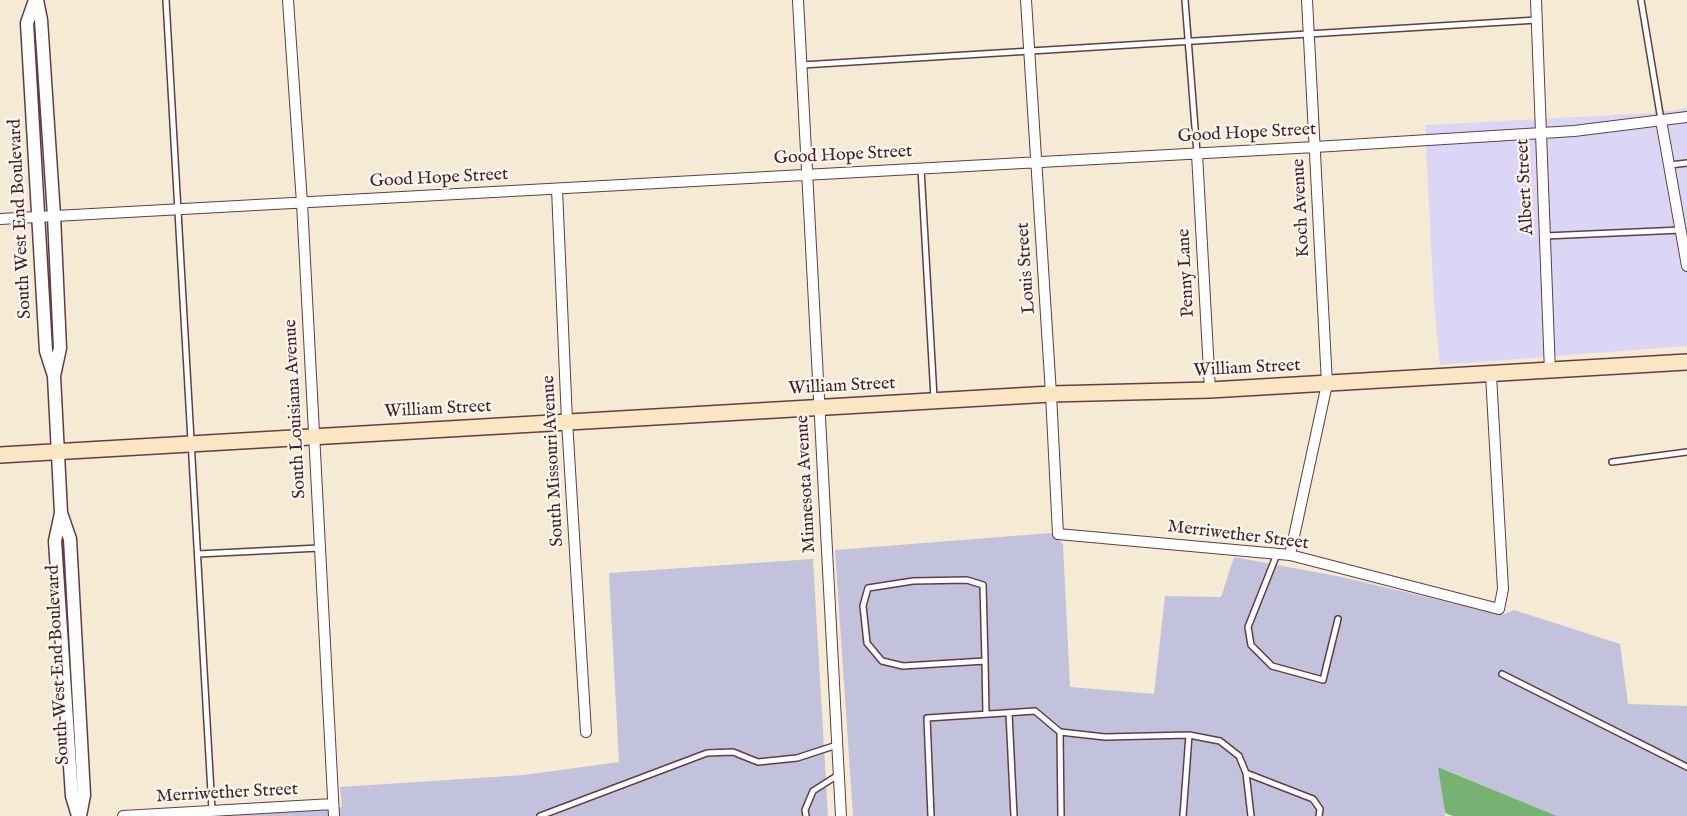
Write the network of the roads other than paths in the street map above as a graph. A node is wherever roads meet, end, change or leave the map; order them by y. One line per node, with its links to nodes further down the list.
1 (36, 0): 28 (street, South West End Boulevard); 29 (street, South West End Boulevard)
2 (166, 0): 27 (lane)
3 (288, 0): 26 (street, South Louisiana Avenue)
4 (798, 0): 14 (street, Minnesota Avenue)
5 (1026, 0): 13 (street, Louis Street)
6 (1184, 0): 12 (lane)
7 (1307, 0): 11 (street, Koch Avenue)
8 (1536, 0): 10 (street, Albert Street)
9 (1641, 0): 16 (lane)
10 (1537, 20): 11 (lane); 17 (street, Albert Street)
11 (1309, 35): 12 (lane); 18 (street, Koch Avenue)
12 (1188, 42): 13 (lane); 19 (lane)
13 (1030, 50): 14 (lane); 20 (street, Louis Street)
14 (802, 65): 24 (street, Minnesota Avenue)
15 (1687, 117): 16 (street, Good Hope Street)
16 (1661, 120): 17 (street, Good Hope Street); 22 (street)
17 (1540, 132): 18 (street, Good Hope Street); 32 (street, Albert Street)
18 (1315, 147): 19 (street, Good Hope Street); 38 (street, Koch Avenue)
19 (1197, 154): 20 (street, Good Hope Street); 39 (street, Penny Lane)
20 (1037, 162): 23 (street, Good Hope Street); 40 (street, Louis Street)
21 (1687, 163): 22 (lane)
22 (1670, 165): 31 (street)
23 (920, 169): 24 (street, Good Hope Street); 41 (lane)
24 (808, 174): 25 (street, Good Hope Street); 42 (street, Minnesota Avenue)
25 (557, 189): 26 (street, Good Hope Street); 43 (street, South Missouri Avenue)
26 (302, 203): 27 (street, Good Hope Street); 44 (street, South Louisiana Avenue)
27 (178, 210): 28 (street, Good Hope Street); 45 (lane)
28 (54, 216): 29 (street, Good Hope Street); 37 (street, South West End Boulevard)
29 (39, 217): 30 (street, Good Hope Street); 37 (street, South West End Boulevard)
30 (0, 219)
31 (1681, 230): 32 (lane); 33 (street)
32 (1545, 236): 35 (street, Albert Street)
33 (1687, 266)
34 (1687, 362): 35 (main road, William Street)
35 (1550, 372): 36 (main road, William Street)
36 (1491, 375): 38 (main road, William Street); 54 (street, Merriwether Street)
37 (54, 376): 46 (street, South West End Boulevard)
38 (1327, 384): 39 (main road, William Street); 54 (street, Koch Avenue)
39 (1210, 390): 40 (main road, William Street)
40 (1051, 394): 41 (main road, William Street); 50 (street, Louis Street)
41 (935, 401): 42 (main road, William Street)
42 (819, 407): 43 (main road, William Street); 63 (street, Minnesota Avenue)
43 (567, 421): 44 (main road, William Street); 60 (street, South Missouri Avenue)
44 (313, 436): 45 (main road, William Street); 51 (street, South Louisiana Avenue)
45 (192, 445): 46 (main road, William Street); 52 (lane)
46 (57, 452): 48 (main road, William Street); 70 (street, South West End Boulevard)
47 (1687, 452): 49 (lane)
48 (0, 455)
49 (1612, 462)
50 (1058, 534): 53 (street, Merriwether Street)
51 (319, 548): 52 (lane); 67 (street, South Louisiana Avenue)
52 (198, 554): 69 (lane)
53 (1277, 554): 54 (street, Merriwether Street); 55 (lane)
54 (1290, 555)
55 (1338, 619)
56 (984, 661): 56 (lane); 59 (lane)
57 (1502, 674): 64 (lane)
58 (1010, 713): 59 (lane); 61 (lane); 78 (lane)
59 (986, 714): 77 (lane)
60 (586, 732)
61 (1060, 732): 62 (lane); 79 (lane)
62 (1189, 736): 65 (lane); 80 (lane)
63 (837, 745): 66 (street, Minnesota Avenue); 68 (lane)
64 (1687, 767)
65 (1246, 773): 81 (lane); 82 (lane)
66 (839, 775): 75 (lane); 76 (street, Minnesota Avenue)
67 (334, 804): 69 (street, Merriwether Street); 72 (street, South Louisiana Avenue)
68 (560, 809): 73 (lane); 74 (lane)
69 (212, 810): 71 (street, Merriwether Street)
70 (79, 816)
71 (123, 816)
72 (334, 816)
73 (540, 816)
74 (560, 816)
75 (806, 816)
76 (841, 816)
77 (931, 816)
78 (1014, 816)
79 (1061, 816)
80 (1182, 816)
81 (1251, 816)
82 (1319, 816)

